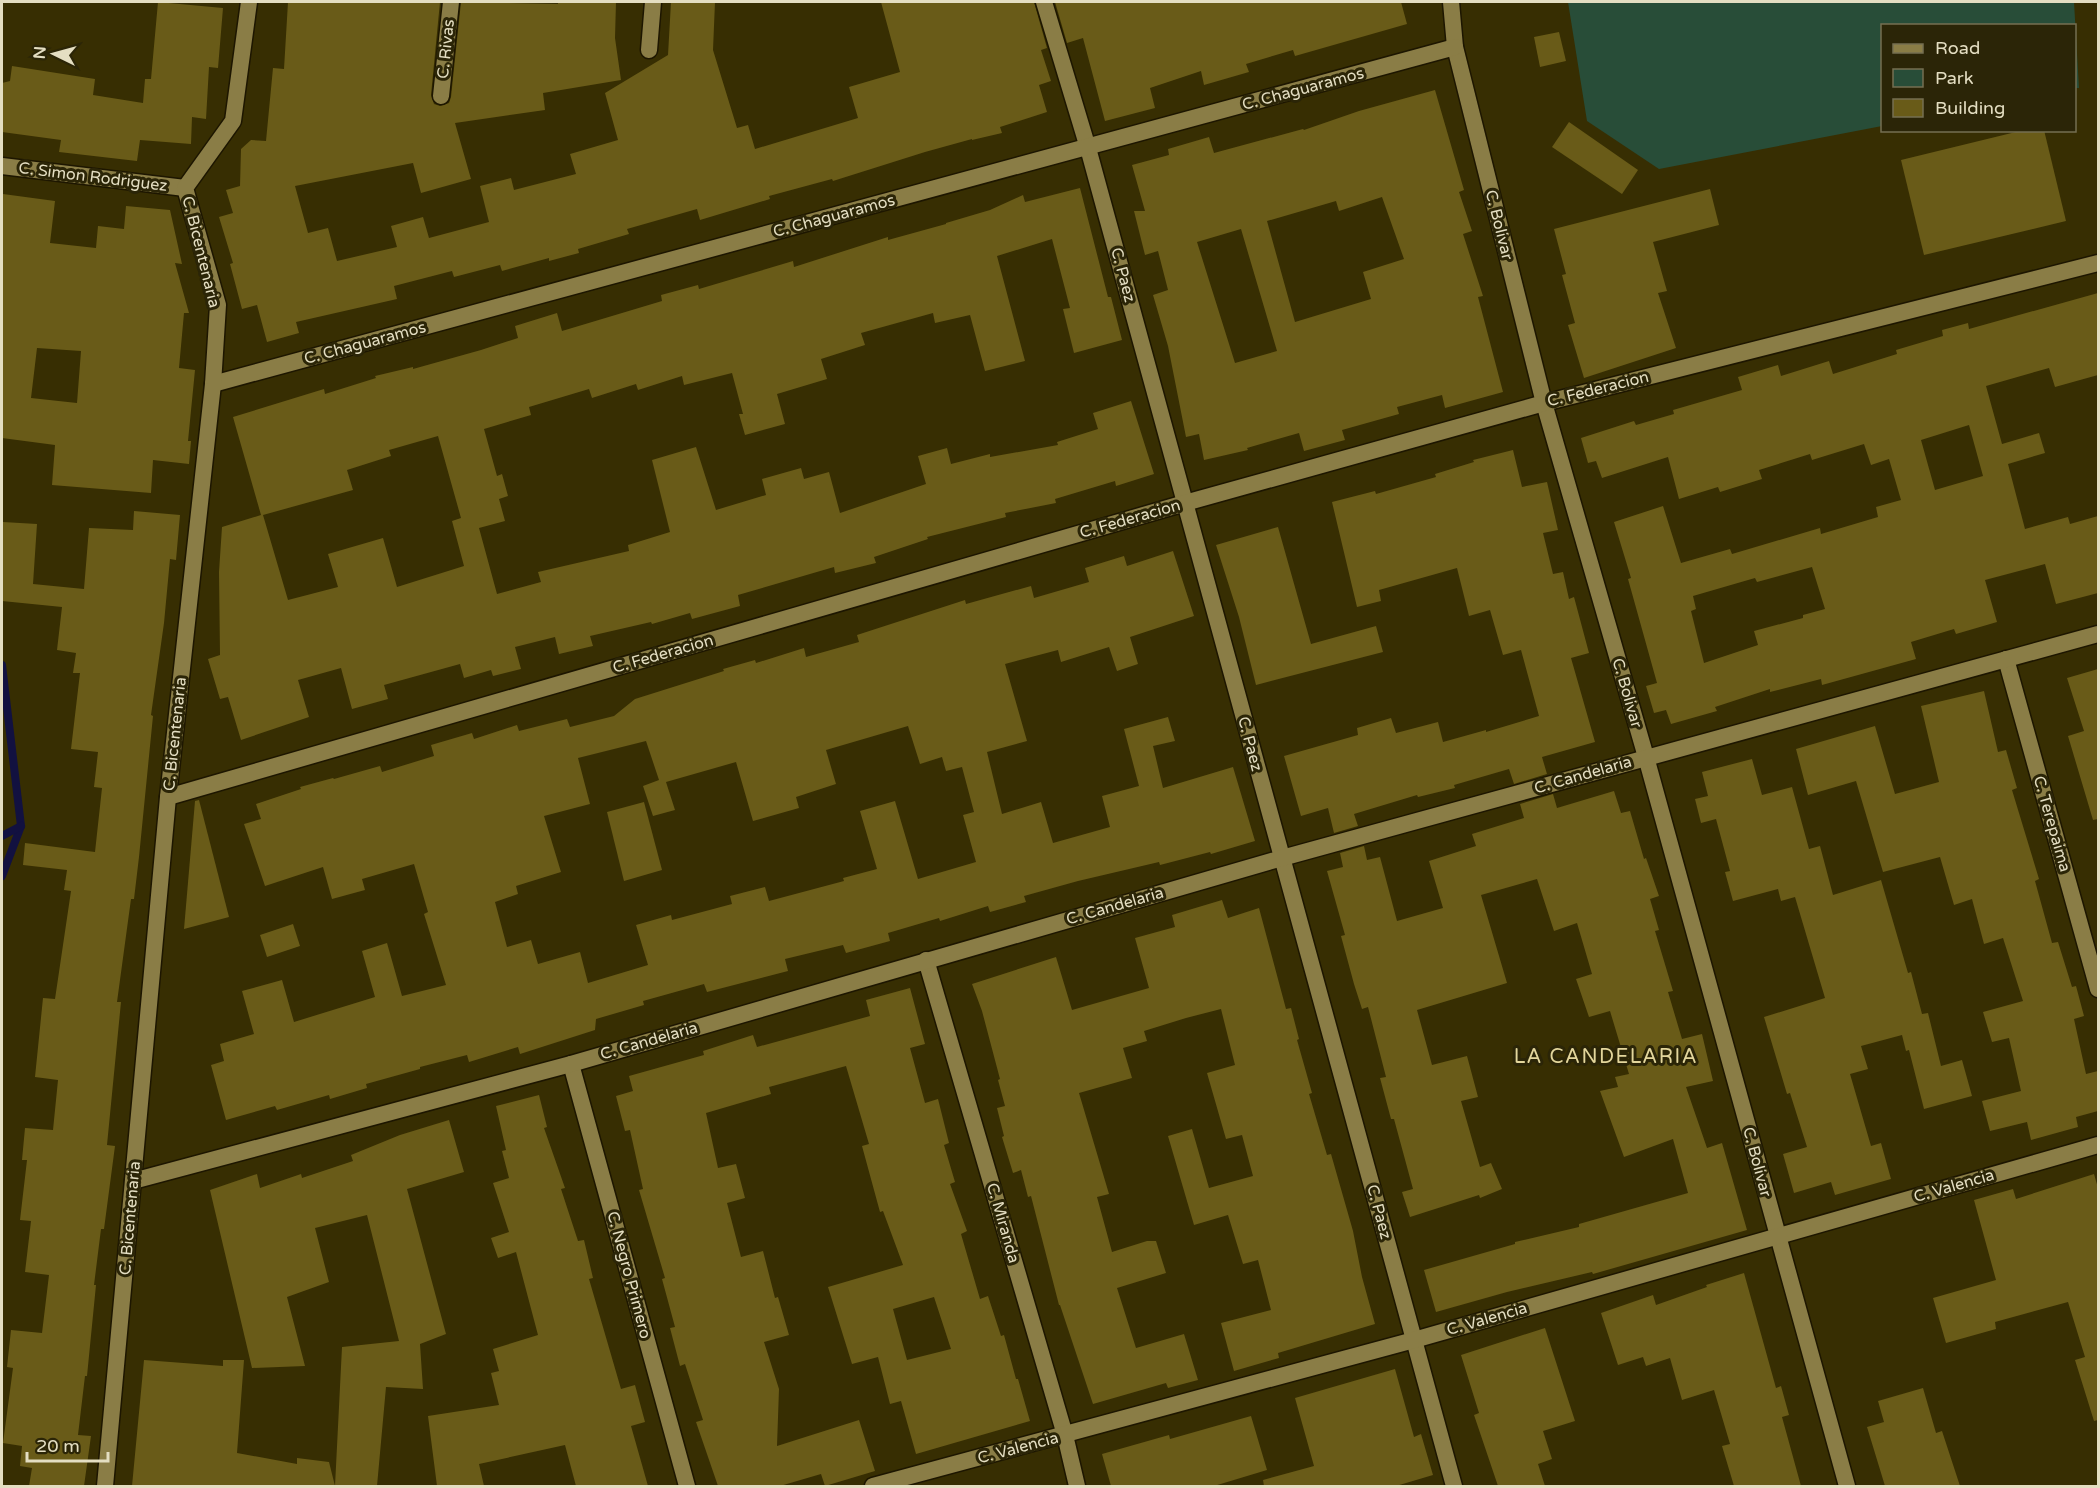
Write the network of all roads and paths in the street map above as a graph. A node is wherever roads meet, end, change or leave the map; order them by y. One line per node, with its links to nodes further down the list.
1 (249, 2): 11 (street, C. Bicentenaria)
2 (451, 2): 8 (street, C. Rivas)
3 (653, 2): 7 (street)
4 (1044, 2): 9 (street, C. Paez)
5 (1451, 2): 6 (street, C. Bolivar)
6 (1455, 47): 9 (street, C. Chaguaramos); 14 (street, C. Bolivar)
7 (649, 50)
8 (441, 96)
9 (1088, 148): 13 (street, C. Chaguaramos); 15 (street, C. Paez)
10 (2, 166): 11 (street, C. Simon Rodriguez)
11 (185, 188): 13 (street, C. Bicentenaria)
12 (2098, 263): 14 (street, C. Federacion)
13 (213, 384): 19 (street, C. Bicentenaria)
14 (1544, 403): 15 (street, C. Federacion); 18 (street, C. Bolivar)
15 (1185, 503): 19 (street, C. Federacion); 20 (street, C. Paez)
16 (2098, 634): 17 (street, C. Candelaria)
17 (2006, 659): 18 (street, C. Candelaria); 22 (street, C. Terepaima)
18 (1646, 757): 20 (street, C. Candelaria); 26 (street, C. Bolivar)
19 (168, 798): 25 (street, C. Bicentenaria)
20 (1282, 858): 21 (street, C. Candelaria); 27 (street, C. Paez)
21 (926, 960): 23 (street, C. Candelaria); 28 (street, C. Miranda)
22 (2098, 989)
23 (570, 1064): 25 (street, C. Candelaria); 30 (street, C. Negro Primero)
24 (2098, 1145): 26 (street, C. Valencia)
25 (133, 1181): 29 (street, C. Bicentenaria)
26 (1778, 1236): 27 (street, C. Valencia); 34 (street, C. Bolivar)
27 (1414, 1340): 28 (street, C. Valencia); 33 (street, C. Paez)
28 (1065, 1435): 31 (street, C. Valencia); 32 (street, C. Miranda)
29 (105, 1486)
30 (687, 1486)
31 (873, 1486)
32 (1077, 1486)
33 (1454, 1486)
34 (1847, 1486)

